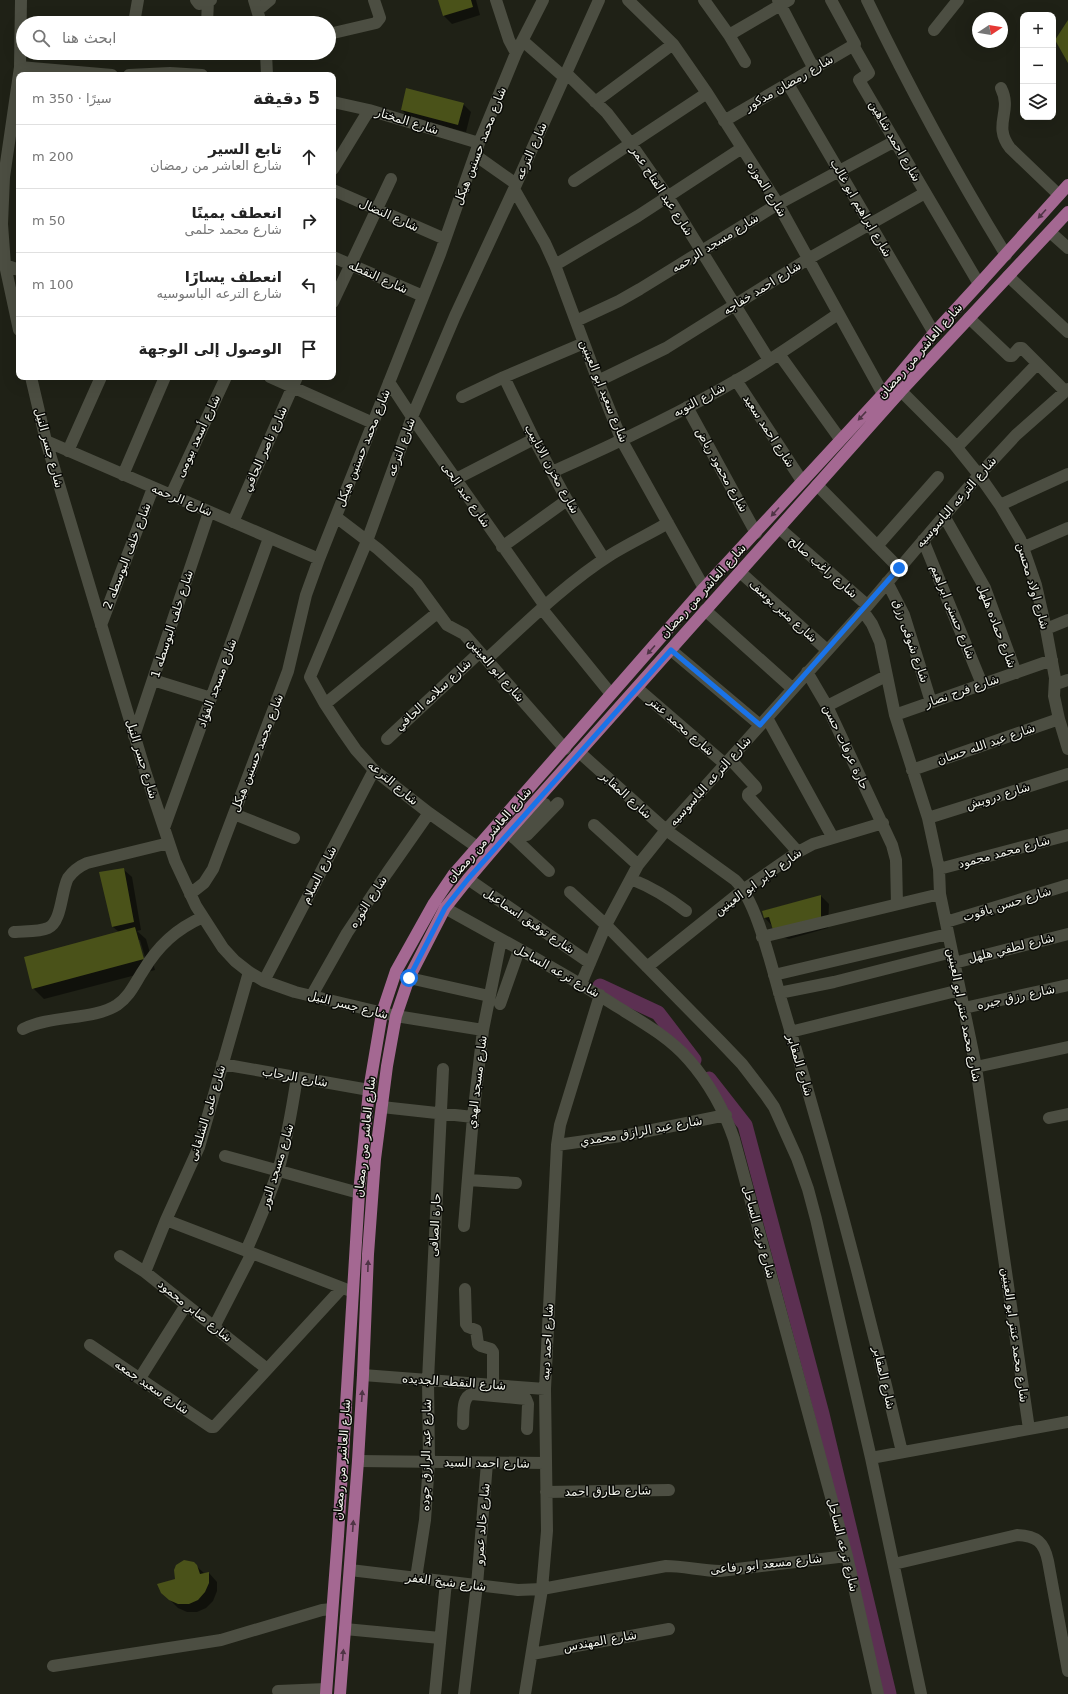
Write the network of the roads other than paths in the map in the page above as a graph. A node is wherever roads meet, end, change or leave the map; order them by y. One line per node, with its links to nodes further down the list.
1 (21, 0): 17 (street)
2 (138, 0): 18 (street)
3 (196, 0): 4 (street)
4 (209, 0): 19 (street)
5 (270, 0): 16 (street)
6 (374, 0): 22 (street)
7 (496, 0): 27 (street)
8 (543, 0): 24 (street, شارع محمد حسنين هيكل)
9 (598, 0): 36 (street, شارع الترعه)
10 (628, 0): 25 (street, شارع الموزه)
11 (704, 0): 23 (street)
12 (831, 0): 26 (street, شارع احمد شاهين)
13 (867, 0): 69 (street)
14 (958, 0): 21 (street)
15 (783, 2): 23 (street); 32 (street)
16 (256, 5): 20 (street)
17 (22, 16)
18 (135, 16)
19 (208, 16)
20 (259, 16)
21 (934, 30)
22 (336, 32)
23 (729, 35): 30 (street)
24 (523, 41): 27 (street, شارع محمد حسنين هيكل); 36 (street, شارع عبد الفتاح عمر)
25 (673, 44): 39 (street, شارع الموزه); 40 (street)
26 (854, 45): 32 (street, شارع رمضان مدكور); 46 (street, شارع احمد شاهين)
27 (516, 53): 47 (street, شارع محمد حسنين هيكل)
28 (20, 60): 31 (street)
29 (266, 60): 35 (street)
30 (745, 62)
31 (20, 67): 33 (street); 34 (street)
32 (814, 69): 37 (street, شارع رمضان مدكور)
33 (20, 72)
34 (78, 72)
35 (267, 72)
36 (565, 75): 40 (street, شارع عبد الفتاح عمر); 56 (street, شارع الترعه)
37 (788, 84): 44 (street, شارع رمضان مدكور); 52 (street, شارع ابراهيم ابو غالب)
38 (1001, 88): 59 (street)
39 (707, 93): 44 (street, شارع الموزه); 48 (street)
40 (595, 102): 48 (street, شارع عبد الفتاح عمر)
41 (336, 103): 42 (street, شارع المختار)
42 (369, 110): 47 (street, شارع المختار); 51 (street)
43 (16, 115): 45 (street)
44 (724, 121): 49 (street, شارع الموزه)
45 (14, 139): 73 (street)
46 (895, 141): 52 (street, شارع مسجد الرحمه); 58 (street, شارع احمد شاهين)
47 (480, 143): 50 (street, شارع محمد حسنين هيكل)
48 (631, 144): 54 (street); 60 (street, شارع عبد الفتاح عمر)
49 (742, 148): 60 (street); 61 (street, شارع الموزه)
50 (475, 155): 56 (street); 66 (street, شارع محمد حسنين هيكل)
51 (336, 164)
52 (839, 171): 61 (street, شارع مسجد الرحمه); 64 (street, شارع ابراهيم ابو غالب)
53 (392, 179): 62 (street)
54 (574, 181)
55 (1068, 185): 59 (main road, شارع العاشر من رمضان)
56 (515, 186): 74 (street, شارع سعيد ابو العينين); 105 (street, شارع الترعه)
57 (336, 191): 62 (street, شارع النضال)
58 (925, 193): 64 (street, شارع احمد خفاجه); 77 (street, شارع احمد شاهين)
59 (1059, 195): 69 (main road, شارع العاشر من رمضان, one-way to 69)
60 (668, 197): 68 (street, شارع عبد الفتاح عمر); 74 (street)
61 (778, 204): 68 (street, شارع مسجد الرحمه); 71 (street, شارع الموزه)
62 (377, 210): 66 (street, شارع النضال); 72 (street)
63 (1068, 212): 65 (main road, شارع العاشر من رمضان)
64 (870, 224): 71 (street, شارع احمد خفاجه); 86 (street, شارع ابراهيم ابو غالب)
65 (1050, 232): 67 (street); 76 (main road, شارع العاشر من رمضان)
66 (445, 239): 79 (street, شارع محمد حسنين هيكل)
67 (1068, 248)
68 (701, 252): 80 (street, شارع عبد الفتاح عمر); 84 (street, شارع مسجد الرحمه)
69 (1006, 255): 77 (main road, شارع العاشر من رمضان)
70 (336, 258): 72 (street, شارع النقطه)
71 (808, 259): 80 (street, شارع احمد خفاجه); 81 (street, شارع الموزه)
72 (351, 264): 78 (street); 79 (street, شارع النقطه)
73 (5, 265): 75 (street); 82 (street)
74 (555, 265): 84 (street, شارع سعيد ابو العينين)
75 (16, 269)
76 (1008, 276): 83 (main road, شارع العاشر من رمضان); 85 (street)
77 (980, 284): 86 (main road, شارع العاشر من رمضان)
78 (336, 296)
79 (423, 296): 99 (street, شارع محمد حسنين هيكل)
80 (735, 305): 88 (street, شارع عبد الفتاح عمر); 97 (street, شارع احمد خفاجه)
81 (838, 314): 88 (street, شارع التوبه); 102 (street, شارع الموزه)
82 (16, 316)
83 (969, 318): 89 (street); 100 (main road, شارع العاشر من رمضان)
84 (576, 321): 87 (street, شارع سعيد ابو العينين)
85 (1068, 332)
86 (934, 333): 102 (main road, شارع العاشر من رمضان)
87 (584, 343): 90 (street); 97 (street, شارع سعيد ابو العينين)
88 (774, 357): 96 (street, شارع التوبه); 108 (street, شارع عبد الفتاح عمر)
89 (1037, 364): 101 (street); 111 (street)
90 (504, 377): 103 (street); 107 (street, شارع مخزن الانابيب)
91 (31, 380): 110 (street, شارع جسر النيل)
92 (101, 380): 112 (street)
93 (164, 380): 115 (street)
94 (225, 380): 122 (street, شارع أسعد بيومى)
95 (285, 380): 98 (street)
96 (736, 380): 104 (street, شارع التوبه); 119 (street, شارع احمد سعيد)
97 (598, 381): 109 (street, شارع سعيد ابو العينين)
98 (295, 382): 106 (street); 128 (street, شارع ناصر الحافي)
99 (389, 382): 105 (street, شارع عبد الحى); 106 (street, شارع محمد حسنين هيكل)
100 (901, 391): 111 (street, شارع اولاد محسن); 120 (main road, شارع العاشر من رمضان)
101 (1067, 393): 116 (street, شارع الترعه الباسوسيه)
102 (883, 394): 108 (main road, شارع العاشر من رمضان, one-way to 108)
103 (462, 397)
104 (687, 407): 109 (street, شارع التوبه); 132 (street, شارع محمود رياض)
105 (412, 417): 118 (street, شارع عبد الحى); 135 (street, شارع الترعه)
106 (373, 423): 127 (street, شارع محمد حسنين هيكل)
107 (534, 439): 113 (street, شارع مخزن الانابيب); 118 (street)
108 (840, 439): 119 (main road, شارع العاشر من رمضان)
109 (622, 440): 113 (street, شارع التوبه); 129 (street, شارع سعيد ابو العينين)
110 (46, 441): 112 (street, شارع الرحمه); 150 (street, شارع جسر النيل)
111 (957, 448): 116 (street, شارع اولاد محسن)
112 (68, 451): 115 (street, شارع الرحمه)
113 (552, 472): 123 (street, شارع مخزن الانابيب)
114 (1068, 474): 124 (street)
115 (123, 475): 121 (street, شارع الرحمه)
116 (979, 475): 124 (street, شارع اولاد محسن); 126 (street, شارع الترعه الباسوسيه)
117 (938, 477): 136 (street)
118 (456, 479): 137 (street, شارع عبد الحى)
119 (802, 481): 132 (main road, شارع العاشر من رمضان, one-way to 132)
120 (817, 485): 130 (main road, شارع العاشر من رمضان); 136 (street)
121 (153, 488): 122 (street, شارع الرحمه); 150 (street, شارع خلف البوسطه 2)
122 (171, 495): 125 (street, شارع الرحمه)
123 (567, 500): 137 (street); 140 (street, شارع مخزن الانابيب)
124 (1000, 506): 138 (street, شارع اولاد محسن)
125 (209, 512): 128 (street, شارع الرحمه); 159 (street, شارع خلف البوسطه 1)
126 (944, 516): 134 (street, شارع الترعه الباسوسيه); 157 (street, شارع حماده هلهل)
127 (336, 517): 135 (street, شارع ابو العينين); 139 (street, شارع محمد حسنين هيكل)
128 (233, 522): 133 (street, شارع الرحمه)
129 (668, 523): 140 (street); 144 (street, شارع سعيد ابو العينين)
130 (779, 528): 142 (main road, شارع العاشر من رمضان); 146 (street, شارع راغب صالح)
131 (1068, 528): 138 (street)
132 (756, 533): 144 (main road, شارع العاشر من رمضان)
133 (269, 538): 139 (street, شارع الرحمه); 166 (street, شارع مسجد الفؤاد)
134 (923, 540): 141 (street, شارع الترعه الباسوسيه); 161 (street, شارع حسنى ابراهيم)
135 (367, 541): 148 (street, شارع ابو العينين); 168 (street, شارع الترعه)
136 (877, 546): 141 (street)
137 (502, 547): 145 (street, شارع عبد الحى)
138 (1022, 548): 151 (street, شارع اولاد محسن)
139 (319, 559): 184 (street, شارع محمد حسنين هيكل)
140 (604, 559): 145 (street)
141 (899, 568): 143 (street, شارع الترعه الباسوسيه)
142 (740, 572): 147 (main road, شارع العاشر من رمضان); 153 (street, شارع منير يوسف)
143 (887, 582): 146 (street, شارع الترعه الباسوسيه); 167 (street, شارع شوقى رزق)
144 (704, 588): 165 (main road, شارع العاشر من رمضان, one-way to 165)
145 (543, 607): 154 (street); 165 (street, شارع عبد الحى)
146 (865, 608): 153 (street, شارع الترعه الباسوسيه); 158 (street, شارع محمد عنتر ابو العينين)
147 (705, 610): 152 (main road, شارع العاشر من رمضان); 164 (street)
148 (437, 613): 154 (street, شارع ابو العينين); 168 (street)
149 (1068, 620): 151 (street)
150 (101, 624): 173 (street, شارع جسر النيل)
151 (1046, 629): 155 (street, شارع اولاد محسن)
152 (671, 650): 163 (main road, شارع العاشر من رمضان); 172 (street)
153 (827, 650): 156 (street, شارع الترعه الباسوسيه)
154 (484, 656): 174 (street, شارع سلامه الحافي); 176 (street, شارع ابو العينين)
155 (1052, 660): 157 (street, شارع فرج نصار); 162 (street, شارع اولاد محسن)
156 (807, 672): 164 (street, شارع الترعه الباسوسيه); 169 (street, حارة عرفات حسن)
157 (1016, 673): 161 (street, شارع فرج نصار)
158 (886, 676): 169 (street); 170 (street, شارع محمد عنتر ابو العينين)
159 (153, 680): 166 (street); 173 (street, شارع خلف البوسطه 1)
160 (1068, 680): 162 (street)
161 (982, 684): 167 (street, شارع فرج نصار)
162 (1056, 684): 171 (street, شارع اولاد محسن)
163 (637, 688): 177 (main road, شارع العاشر من رمضان); 178 (street, شارع محمد عنتر)
164 (793, 688): 172 (street, شارع الترعه الباسوسيه)
165 (612, 694): 176 (main road, شارع العاشر من رمضان)
166 (211, 698): 188 (street, شارع مسجد الفؤاد)
167 (931, 702): 170 (street, شارع فرج نصار)
168 (325, 704): 179 (street, شارع الترعه)
169 (827, 706): 186 (street, حارة عرفات حسن)
170 (895, 715): 180 (street, شارع محمد عنتر ابو العينين)
171 (1059, 719): 175 (street, شارع اولاد محسن); 180 (street, شارع عبد الله حسان)
172 (763, 721): 178 (street, شارع الترعه الباسوسيه); 194 (street)
173 (134, 736): 188 (street, شارع جسر النيل)
174 (387, 738)
175 (1067, 742)
176 (565, 749): 196 (main road, شارع العاشر من رمضان)
177 (579, 752): 182 (main road, شارع العاشر من رمضان); 189 (street, شارع المقابر)
178 (727, 761): 189 (street, شارع الترعه الباسوسيه); 197 (street, شارع محمد عنتر)
179 (374, 770): 183 (street, شارع الترعه); 225 (street, شارع السلام)
180 (912, 770): 185 (street, شارع محمد عنتر ابو العينين)
181 (1068, 774): 185 (street, شارع درويش)
182 (548, 804): 190 (main road, شارع العاشر من رمضان); 191 (street)
183 (429, 813): 196 (street, شارع الترعه); 230 (street, شارع الثوره)
184 (234, 814): 193 (street); 206 (street, شارع محمد حسنين هيكل)
185 (928, 818): 199 (street, شارع محمد عنتر ابو العينين)
186 (882, 823): 194 (street, شارع جابر ابو العينين); 208 (street, حارة عرفات حسن)
187 (594, 824): 198 (street)
188 (164, 828): 195 (street, شارع جسر النيل)
189 (666, 830): 198 (street, شارع الترعه الباسوسيه); 204 (street, شارع المقابر)
190 (511, 835): 200 (street); 201 (main road, شارع العاشر من رمضان)
191 (527, 835)
192 (1068, 835): 199 (street, شارع محمد محمود)
193 (294, 838)
194 (833, 838): 197 (street, شارع جابر ابو العينين)
195 (169, 843): 206 (street, شارع جسر النيل); 214 (street)
196 (477, 847): 235 (main road, شارع العاشر من رمضان)
197 (798, 852): 204 (street, شارع جابر ابو العينين)
198 (638, 865): 202 (street, شارع الترعه الباسوسيه)
199 (939, 869): 207 (street, شارع محمد عنتر ابو العينين)
200 (548, 870)
201 (468, 879): 209 (main road, شارع العاشر من رمضان); 220 (street, شارع توفيق اسماعيل)
202 (631, 879): 210 (street); 212 (street, شارع الترعه الباسوسيه)
203 (1068, 885): 213 (street, شارع حسن ياقوت)
204 (743, 890): 216 (street, شارع المقابر); 221 (street, شارع جابر ابو العينين)
205 (570, 892): 212 (street)
206 (190, 894): 211 (street, شارع جسر النيل)
207 (940, 894): 208 (street); 213 (street, شارع محمد عنتر ابو العينين)
208 (897, 904): 216 (street)
209 (445, 908): 217 (street, شارع ترعه الساحل); 224 (main road, شارع العاشر من رمضان)
210 (686, 911)
211 (203, 917): 222 (street, شارع جسر النيل); 237 (street)
212 (606, 925): 220 (street, شارع الترعه الباسوسيه); 221 (street)
213 (947, 928): 219 (street, شارع محمد عنتر ابو العينين); 223 (street, شارع حسن ياقوت)
214 (14, 932)
215 (1068, 934): 219 (street, شارع لطفي هلهل)
216 (762, 937): 223 (street, شارع المقابر)
217 (501, 940): 218 (street, شارع ترعه الساحل); 232 (street, شارع مسجد الهدي)
218 (519, 950): 226 (street, شارع ترعه الساحل); 233 (street)
219 (953, 957): 228 (street, شارع محمد عنتر ابو العينين); 229 (street, شارع لطفي هلهل)
220 (590, 963): 226 (street, شارع الترعه الباسوسيه)
221 (647, 967): 279 (street)
222 (249, 972): 225 (street, شارع جسر النيل); 241 (street, شارع على الشلقانى)
223 (774, 975): 229 (street, شارع المقابر)
224 (409, 978): 232 (street); 236 (main road, شارع العاشر من رمضان)
225 (264, 981): 230 (street, شارع جسر النيل)
226 (581, 984): 231 (street, شارع ترعه الساحل)
227 (1068, 985): 234 (street, شارع رزق جيره)
228 (960, 990): 234 (street, شارع محمد عنتر ابو العينين); 239 (street)
229 (779, 993): 239 (street, شارع المقابر)
230 (312, 995): 235 (street, شارع جسر النيل)
231 (600, 995): 249 (street, شارع ترعه الساحل); 252 (street, شارع احمد ديبه)
232 (489, 996): 238 (street, شارع مسجد الهدي)
233 (500, 1004)
234 (964, 1008): 242 (street, شارع محمد عنتر ابو العينين)
235 (382, 1013): 236 (street, شارع جسر النيل); 245 (main road, شارع العاشر من رمضان)
236 (396, 1016): 238 (street, شارع جسر النيل); 246 (main road, شارع العاشر من رمضان)
237 (23, 1029)
238 (483, 1030): 250 (street, شارع مسجد الهدي)
239 (790, 1032): 278 (street, شارع المقابر)
240 (1068, 1047): 242 (street)
241 (222, 1064): 244 (street, شارع الرحاب); 258 (street, شارع على الشلقانى)
242 (976, 1067): 277 (street, شارع محمد عنتر ابو العينين)
243 (443, 1069): 247 (street, حارة الصافى)
244 (297, 1078): 245 (street, شارع الرحاب); 254 (street, شارع مسجد النور)
245 (369, 1090): 257 (main road, شارع العاشر من رمضان)
246 (382, 1107): 247 (street); 269 (main road, شارع العاشر من رمضان, one-way to 246)
247 (441, 1114): 250 (street); 271 (street, حارة الصافى)
248 (1068, 1114): 251 (street)
249 (726, 1115): 252 (street, شارع عبد الرازق محمدي); 286 (street, شارع ترعه الساحل)
250 (473, 1117): 255 (street, شارع مسجد الهدي)
251 (1049, 1118)
252 (557, 1144): 273 (street, شارع احمد ديبه)
253 (225, 1156): 254 (street)
254 (278, 1170): 257 (street); 260 (street, شارع مسجد النور)
255 (468, 1180): 256 (street); 259 (street, شارع مسجد الهدي)
256 (516, 1184)
257 (359, 1193): 264 (main road, شارع العاشر من رمضان)
258 (166, 1220): 260 (street); 262 (street, شارع على الشلقانى)
259 (464, 1226)
260 (249, 1252): 264 (street); 266 (street, شارع مسجد النور)
261 (120, 1256): 262 (street, شارع صابر محمود)
262 (146, 1272): 265 (street, شارع صابر محمود)
263 (465, 1289): 272 (street)
264 (348, 1290): 268 (street); 293 (main road, شارع العاشر من رمضان)
265 (186, 1305): 266 (street, شارع صابر محمود); 270 (street)
266 (214, 1328): 268 (street, شارع صابر محمود)
267 (90, 1345): 270 (street, شارع سعيد جمعه)
268 (267, 1369): 270 (street, شارع سعيد جمعه)
269 (363, 1375): 271 (street, شارع النقطه الجديده); 280 (main road, شارع العاشر من رمضان, one-way to 269)
270 (140, 1378)
271 (428, 1380): 272 (street, شارع النقطه الجديده); 281 (street, شارع عبد الرازق جوده)
272 (500, 1389): 273 (street, شارع النقطه الجديده); 274 (street); 276 (street)
273 (544, 1389): 274 (street, شارع احمد ديبه)
274 (544, 1418): 283 (street, شارع احمد ديبه)
275 (1068, 1422): 277 (street)
276 (463, 1424)
277 (1029, 1429): 278 (street)
278 (902, 1452): 279 (street)
279 (871, 1458): 287 (street)
280 (358, 1461): 281 (street, شارع احمد السيد); 288 (main road, شارع العاشر من رمضان, one-way to 280)
281 (429, 1462): 282 (street, شارع احمد السيد); 289 (street, شارع عبد الرازق جوده)
282 (487, 1462): 283 (street, شارع احمد السيد); 291 (street, شارع خالد عمرو)
283 (545, 1463): 285 (street, شارع احمد ديبه)
284 (669, 1490): 285 (street, شارع طارق احمد)
285 (546, 1492): 292 (street, شارع احمد ديبه)
286 (847, 1556): 292 (street, شارع مسعد ابو رفاعى); 306 (street, شارع ترعه الساحل)
287 (894, 1564): 299 (street); 307 (street)
288 (350, 1570): 289 (street, شارع شيخ الغفر); 295 (main road, شارع العاشر من رمضان)
289 (416, 1578): 290 (street, شارع شيخ الغفر)
290 (446, 1582): 291 (street, شارع شيخ الغفر); 296 (street)
291 (477, 1586): 292 (street, شارع شيخ الغفر); 304 (street, شارع خالد عمرو)
292 (542, 1590): 297 (street, شارع احمد ديبه)
293 (332, 1609): 298 (street); 301 (main road, شارع العاشر من رمضان)
294 (669, 1629): 297 (street, شارع المهندس)
295 (345, 1630): 296 (street); 302 (main road, شارع العاشر من رمضان, one-way to 295)
296 (440, 1638): 303 (street)
297 (532, 1654): 305 (street, شارع احمد ديبه)
298 (53, 1666)
299 (1068, 1672)
300 (278, 1691): 301 (street)
301 (326, 1691)
302 (340, 1694)
303 (435, 1694)
304 (464, 1694)
305 (525, 1694)
306 (878, 1694)
307 (921, 1694)

